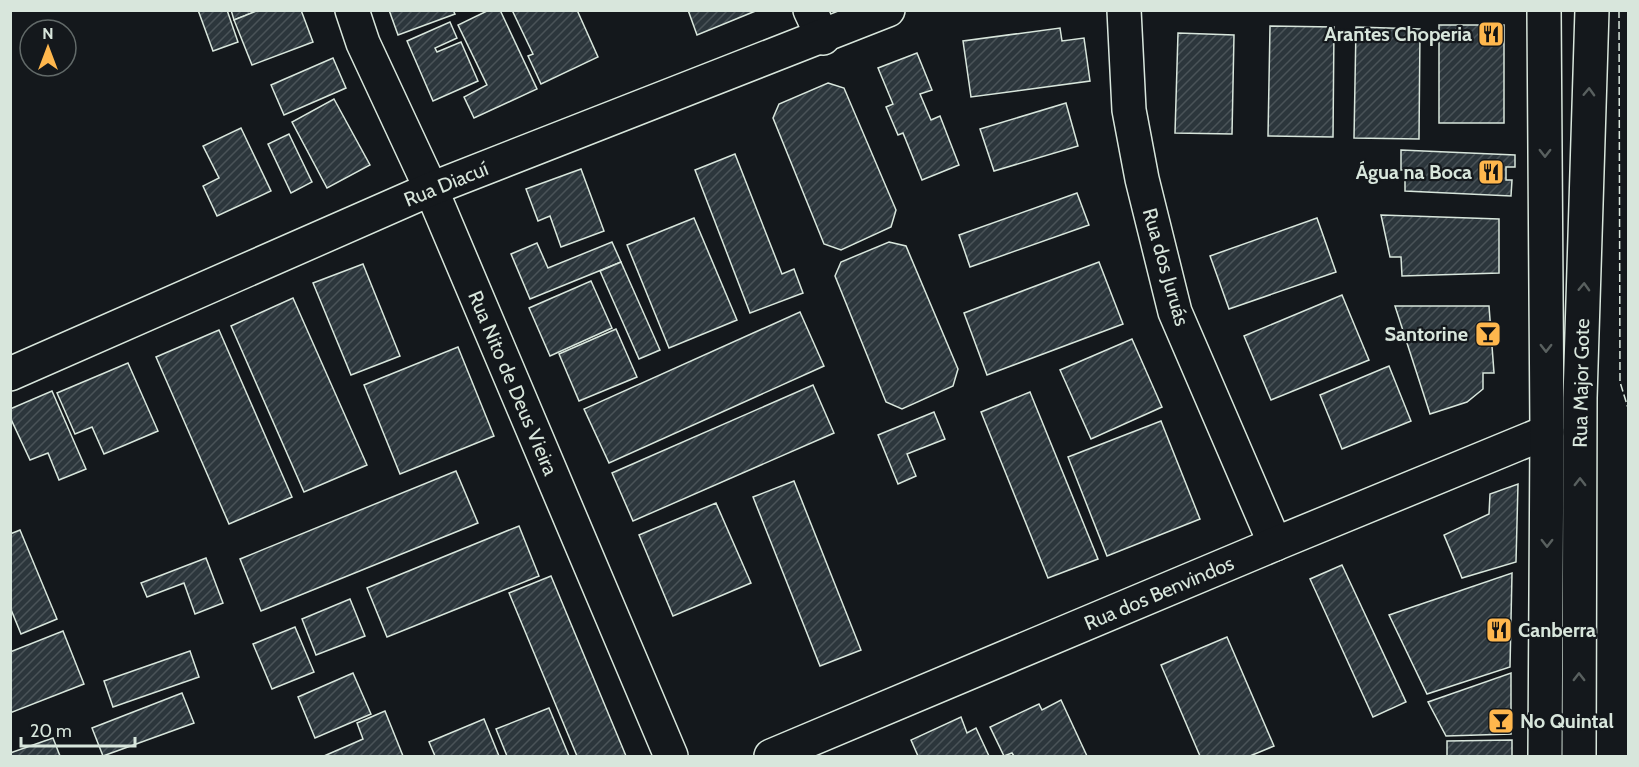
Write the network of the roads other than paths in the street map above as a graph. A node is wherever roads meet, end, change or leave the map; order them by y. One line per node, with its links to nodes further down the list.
1 (352, 10): 7 (street, Rua Nito de Deus Vieira)
2 (888, 10): 6 (street, Rua Diacuí)
3 (1124, 10): 10 (street, Rua dos Juruás)
4 (1544, 10): 9 (street, Rua Major Gote, one-way to 9)
5 (1592, 10): 14 (street, Rua Major Gote, one-way to 5)
6 (817, 24): 7 (street, Rua Diacuí)
7 (431, 189): 8 (street, Rua Diacuí); 11 (street, Rua Nito de Deus Vieira)
8 (10, 374)
9 (1547, 432): 10 (street, Rua dos Benvindos); 13 (street, Rua Major Gote, one-way to 13)
10 (1275, 544): 12 (street, Rua dos Benvindos)
11 (671, 756)
12 (771, 756)
13 (1545, 756)
14 (1579, 756)

